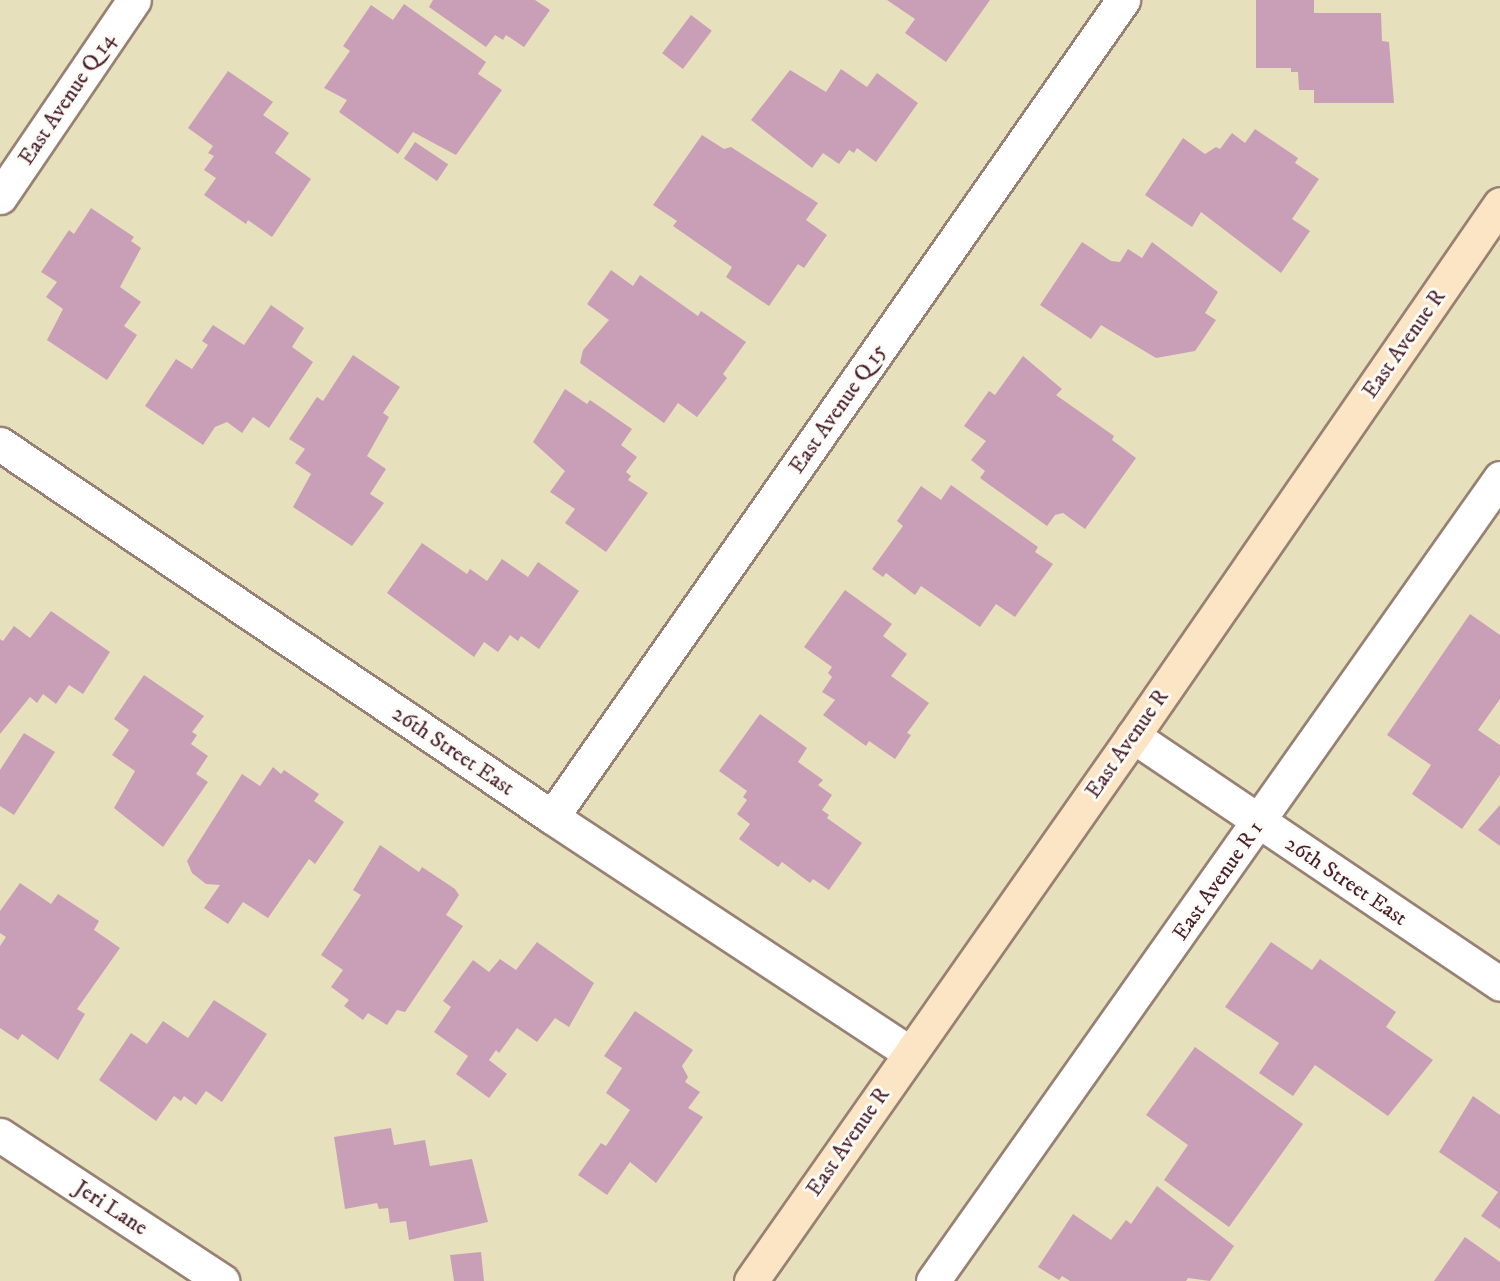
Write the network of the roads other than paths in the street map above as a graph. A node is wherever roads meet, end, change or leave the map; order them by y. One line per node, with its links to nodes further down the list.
1 (134, 0): 3 (street, East Avenue Q 14)
2 (1123, 0): 8 (street, East Avenue Q 15)
3 (0, 197)
4 (1500, 204): 7 (main road, East Avenue R)
5 (0, 444): 8 (street, 26th Street East)
6 (1500, 478): 9 (street, East Avenue R 1)
7 (1133, 736): 9 (street, 26th Street East); 11 (main road, East Avenue R)
8 (552, 817): 11 (street, 26th Street East)
9 (1259, 824): 10 (street, 26th Street East); 15 (street, East Avenue R 1)
10 (1500, 984)
11 (910, 1053): 14 (main road, East Avenue R)
12 (0, 1135): 13 (street, Jeri Lane)
13 (222, 1281)
14 (751, 1281)
15 (933, 1281)

